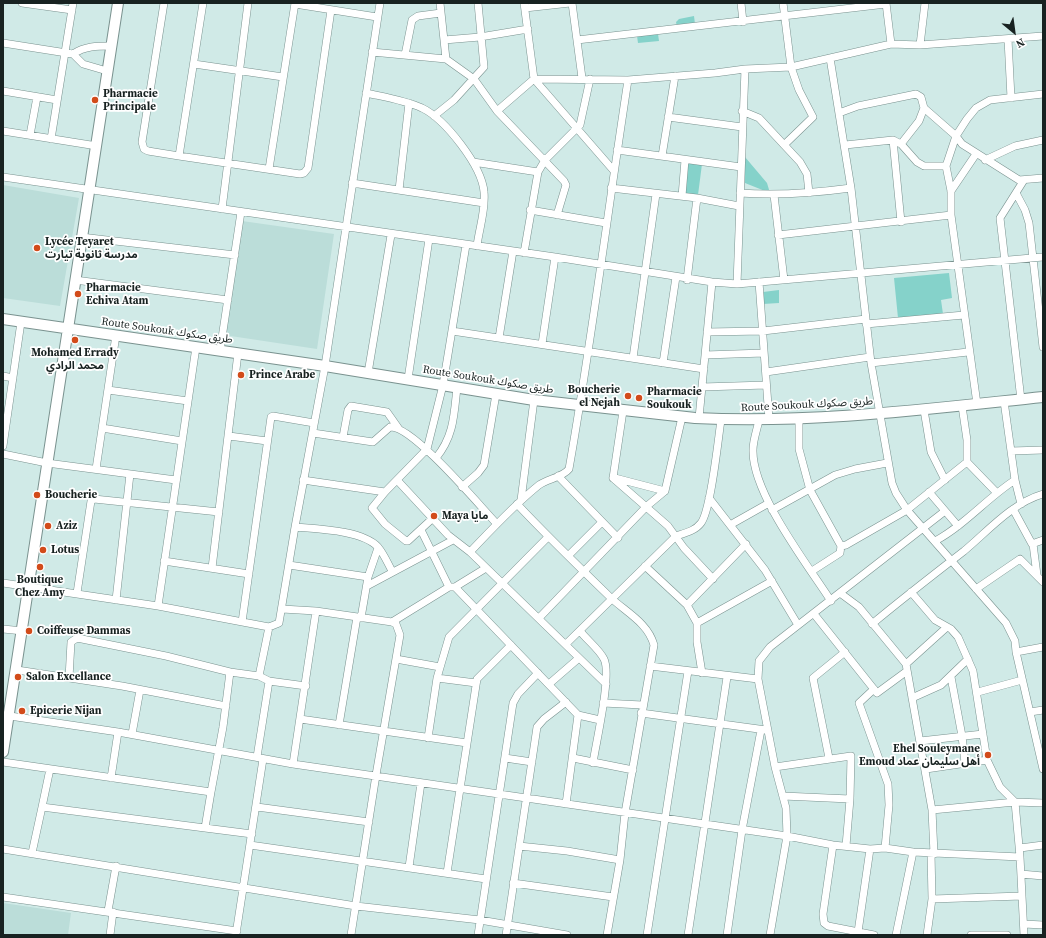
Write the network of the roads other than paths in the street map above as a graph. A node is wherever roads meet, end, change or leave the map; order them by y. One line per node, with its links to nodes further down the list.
1 (22, 3): 16 (street)
2 (118, 3): 32 (street)
3 (164, 3): 77 (street)
4 (203, 3): 38 (street)
5 (248, 3): 41 (street)
6 (380, 3): 21 (street)
7 (440, 3): 19 (street)
8 (478, 3): 25 (street)
9 (571, 3): 15 (street); 28 (street)
10 (741, 3): 22 (street)
11 (783, 3): 20 (street)
12 (925, 3): 31 (street)
13 (295, 4): 18 (street); 44 (street)
14 (886, 4): 17 (street); 30 (street)
15 (525, 5): 23 (street)
16 (73, 6): 34 (street)
17 (850, 6): 20 (street)
18 (331, 10): 21 (street); 86 (street)
19 (441, 13): 27 (street); 35 (street)
20 (784, 16): 22 (street); 39 (street)
21 (377, 17): 33 (street)
22 (743, 22): 28 (street)
23 (528, 29): 25 (street); 47 (street)
24 (1043, 36): 26 (street)
25 (480, 37): 27 (street); 46 (street)
26 (1008, 39): 31 (street); 54 (street)
27 (444, 40): 37 (street)
28 (577, 40): 45 (street)
29 (3, 43): 34 (street)
30 (890, 44): 31 (street); 36 (street)
31 (920, 45)
32 (111, 46): 34 (street); 42 (street)
33 (372, 52): 35 (street); 51 (street)
34 (69, 53): 42 (street); 55 (street)
35 (405, 55): 37 (street)
36 (830, 58): 39 (street); 60 (street)
37 (446, 59): 46 (street)
38 (194, 64): 41 (street); 77 (street)
39 (791, 67): 40 (street); 72 (street)
40 (745, 69): 43 (street); 59 (street)
41 (240, 70): 44 (street); 83 (street)
42 (107, 71): 74 (street)
43 (675, 76): 49 (street); 62 (street)
44 (283, 77): 86 (street)
45 (582, 78): 47 (street); 48 (street)
46 (474, 79): 58 (street); 61 (street)
47 (534, 79): 58 (street); 64 (street)
48 (590, 79): 49 (street); 64 (street)
49 (628, 80): 75 (street)
50 (3, 91): 53 (street)
51 (366, 93): 56 (street); 92 (street)
52 (1043, 94): 54 (street)
53 (37, 97): 55 (street); 66 (street)
54 (1011, 98): 67 (street)
55 (57, 100): 68 (street)
56 (409, 103): 61 (street); 96 (street)
57 (924, 108): 60 (street); 67 (street); 71 (street)
58 (497, 111): 79 (street)
59 (742, 111): 63 (street); 72 (street)
60 (839, 113): 73 (street)
61 (434, 116): 82 (street)
62 (668, 117): 63 (street); 78 (street)
63 (742, 127): 85 (street)
64 (577, 129): 79 (street); 87 (street)
65 (3, 131): 66 (street)
66 (30, 135): 68 (street)
67 (956, 136): 76 (street); 84 (street)
68 (51, 139): 74 (street)
69 (893, 140): 71 (street); 73 (street); 112 (street)
70 (1043, 140): 81 (street)
71 (901, 144): 84 (street)
72 (784, 145): 99 (street)
73 (846, 145): 94 (street)
74 (97, 146): 95 (street)
75 (617, 150): 78 (street); 87 (street)
76 (976, 154): 81 (street); 97 (street)
77 (179, 156): 83 (street)
78 (662, 156): 80 (street)
79 (545, 160): 88 (street); 110 (street)
80 (685, 160): 85 (street); 103 (street)
81 (985, 160): 91 (street)
82 (473, 162): 88 (street); 105 (street)
83 (227, 164): 86 (street); 107 (street)
84 (946, 166): 97 (street)
85 (740, 167): 98 (street)
86 (269, 169)
87 (614, 171): 93 (street)
88 (538, 172): 108 (street)
89 (3, 177): 95 (street)
90 (1043, 178): 91 (street)
91 (1024, 180): 100 (street)
92 (352, 183): 96 (street); 114 (street)
93 (611, 188): 101 (street); 113 (street)
94 (851, 188): 99 (street); 115 (street)
95 (90, 189): 107 (street); 118 (street)
96 (399, 190): 105 (street)
97 (951, 191): 111 (street)
98 (740, 193): 102 (street); 106 (street)
99 (810, 193): 102 (street)
100 (1016, 193): 127 (street); 128 (street)
101 (656, 194): 103 (street); 131 (street)
102 (774, 195): 117 (street)
103 (682, 196): 104 (street)
104 (697, 198): 106 (street); 135 (street)
105 (484, 203): 121 (street)
106 (739, 206): 139 (street)
107 (222, 209): 109 (street)
108 (530, 210): 110 (street); 123 (street)
109 (241, 212): 114 (street); 124 (street)
110 (557, 214): 113 (street)
111 (951, 216): 112 (street); 130 (street)
112 (902, 222): 115 (street)
113 (606, 223): 129 (street)
114 (345, 227): 116 (street); 163 (street)
115 (856, 227): 117 (street); 132 (street)
116 (390, 235): 119 (street); 165 (street)
117 (778, 235): 136 (street)
118 (81, 237): 124 (street); 134 (street)
119 (429, 239): 120 (street); 169 (street)
120 (466, 245): 121 (street); 146 (street)
121 (477, 246): 122 (street)
122 (513, 251): 123 (street); 150 (street)
123 (524, 253): 126 (street)
124 (235, 255): 140 (street)
125 (1043, 256): 127 (street)
126 (555, 258): 129 (street); 151 (street)
127 (1033, 258): 128 (street); 153 (street)
128 (1005, 261): 130 (street); 178 (street)
129 (600, 264): 131 (street); 155 (street)
130 (958, 265): 132 (street); 141 (street)
131 (645, 272): 133 (street); 160 (street)
132 (861, 273): 136 (street); 143 (street)
133 (676, 277): 135 (street); 162 (street)
134 (75, 280): 140 (street); 145 (street)
135 (687, 280): 137 (street)
136 (784, 280): 138 (street)
137 (712, 282): 139 (street); 148 (street)
138 (759, 282): 139 (street); 147 (street)
139 (737, 284)
140 (228, 300): 154 (street)
141 (964, 315): 143 (street); 156 (street)
142 (3, 319): 144 (street, Route Soukouk طريق صكوك)
143 (866, 321): 147 (street); 161 (street)
144 (21, 322): 145 (street, Route Soukouk طريق صكوك); 168 (street)
145 (67, 328): 149 (street, Route Soukouk طريق صكوك); 208 (street)
146 (452, 331): 150 (street); 170 (street)
147 (763, 331): 148 (street); 158 (street)
148 (707, 332): 159 (street)
149 (116, 335): 152 (street, Route Soukouk طريق صكوك); 174 (street)
150 (499, 338): 151 (street)
151 (542, 344): 155 (street)
152 (196, 347): 154 (street, Route Soukouk طريق صكوك); 179 (street)
153 (1043, 347)
154 (220, 351): 157 (street, Route Soukouk طريق صكوك)
155 (589, 352): 160 (street); 182 (street)
156 (968, 352): 161 (street); 181 (street)
157 (238, 353): 163 (street, Route Soukouk طريق صكوك); 197 (street)
158 (764, 353): 159 (street); 166 (street)
159 (705, 355): 164 (street)
160 (633, 358): 162 (street)
161 (871, 360): 166 (street); 186 (street)
162 (663, 363): 164 (street)
163 (325, 366): 165 (street, Route Soukouk طريق صكوك); 193 (street)
164 (704, 369): 173 (street)
165 (368, 372): 169 (street, Route Soukouk طريق صكوك)
166 (766, 372): 171 (street)
167 (3, 376): 168 (street)
168 (13, 378): 187 (street)
169 (408, 379): 170 (street, Route Soukouk طريق صكوك)
170 (443, 385): 172 (street, Route Soukouk طريق صكوك); 202 (street)
171 (766, 385): 173 (street); 192 (street)
172 (457, 387): 175 (street, Route Soukouk طريق صكوك); 206 (street)
173 (702, 387): 189 (street)
174 (108, 390): 179 (street); 194 (street)
175 (496, 394): 177 (street, Route Soukouk طريق صكوك); 219 (street)
176 (1043, 397): 178 (street, Route Soukouk طريق صكوك)
177 (534, 400): 182 (street, Route Soukouk طريق صكوك); 227 (street)
178 (1021, 400): 180 (street, Route Soukouk طريق صكوك)
179 (188, 401): 199 (street)
180 (1004, 401): 181 (street, Route Soukouk طريق صكوك); 204 (street)
181 (977, 404): 183 (street, Route Soukouk طريق صكوك)
182 (580, 406): 185 (street, Route Soukouk طريق صكوك); 212 (street)
183 (962, 406): 184 (street, Route Soukouk طريق صكوك); 207 (street)
184 (924, 410): 186 (street, Route Soukouk طريق صكوك); 217 (street)
185 (623, 411): 188 (street, Route Soukouk طريق صكوك); 213 (street)
186 (880, 413): 190 (street, Route Soukouk طريق صكوك); 209 (street)
187 (5, 415): 201 (street)
188 (682, 417): 189 (street, Route Soukouk طريق صكوك); 221 (street)
189 (699, 418): 191 (street, Route Soukouk طريق صكوك)
190 (799, 419): 192 (street, Route Soukouk طريق صكوك); 220 (street)
191 (721, 420): 192 (street, Route Soukouk طريق صكوك); 226 (street)
192 (764, 420): 231 (street)
193 (314, 423): 196 (street); 200 (street)
194 (102, 428): 199 (street); 210 (street)
195 (399, 429): 198 (street); 198 (street); 202 (street)
196 (313, 433): 198 (street); 215 (street)
197 (229, 436): 200 (street); 236 (street)
198 (343, 437)
199 (182, 441): 214 (street)
200 (267, 441): 267 (street)
201 (3, 446)
202 (427, 449): 206 (street); 216 (street)
203 (1043, 450): 204 (street)
204 (1011, 452): 218 (street)
205 (3, 454): 208 (street)
206 (436, 458): 219 (street)
207 (967, 462): 217 (street); 224 (street)
208 (47, 463): 210 (street); 277 (street)
209 (887, 463): 220 (street); 234 (street)
210 (96, 469): 211 (street)
211 (130, 474): 214 (street); 228 (street)
212 (558, 476): 227 (street); 238 (street)
213 (613, 478): 221 (street); 230 (street)
214 (176, 480): 232 (street)
215 (303, 480): 222 (street); 242 (street)
216 (396, 480): 222 (street); 237 (street)
217 (945, 480): 223 (street)
218 (1015, 480): 224 (street); 229 (street)
219 (462, 487): 239 (street)
220 (810, 490): 231 (street); 253 (street)
221 (665, 491): 230 (street)
222 (385, 492): 244 (street)
223 (929, 492): 234 (street); 235 (street)
224 (996, 492): 241 (street)
225 (1043, 494): 229 (street)
226 (709, 498): 240 (street); 245 (street)
227 (519, 502): 239 (street); 246 (street)
228 (128, 503): 232 (street); 280 (street); 283 (street)
229 (1021, 504): 233 (street)
230 (647, 506): 245 (street); 247 (street)
231 (770, 506): 240 (street); 266 (street)
232 (172, 507): 236 (street); 259 (street)
233 (1013, 509): 252 (street); 258 (street)
234 (907, 510): 243 (street); 253 (street)
235 (945, 511): 241 (street); 243 (street)
236 (219, 512): 262 (street)
237 (433, 518): 244 (street); 248 (street)
238 (602, 522): 247 (street); 257 (street)
239 (497, 524): 256 (street)
240 (730, 525): 251 (street)
241 (958, 526): 250 (street)
242 (294, 527): 254 (street); 260 (street)
243 (923, 527): 250 (street); 281 (street)
244 (421, 530): 255 (street)
245 (676, 536): 261 (street); 270 (street)
246 (548, 537): 257 (street); 274 (street)
247 (618, 538): 265 (street)
248 (453, 540): 255 (street); 256 (street)
249 (1043, 540): 252 (street)
250 (935, 541): 258 (street)
251 (746, 544): 270 (street); 271 (street)
252 (1033, 544): 268 (street)
253 (841, 546): 266 (street)
254 (378, 548): 264 (street); 269 (street)
255 (430, 551): 264 (street); 276 (street)
256 (470, 552): 263 (street)
257 (568, 556): 265 (street)
258 (951, 560): 278 (street); 279 (street)
259 (164, 561): 262 (street); 286 (street)
260 (289, 565): 269 (street); 287 (street)
261 (645, 566): 282 (street); 285 (street)
262 (212, 568): 267 (street)
263 (486, 568): 274 (street); 276 (street)
264 (392, 571): 275 (street)
265 (584, 571): 282 (street); 292 (street)
266 (812, 571): 284 (street)
267 (249, 574): 293 (street)
268 (1037, 576): 272 (street); 278 (street)
269 (368, 577): 275 (street)
270 (713, 579): 285 (street)
271 (772, 581): 295 (street); 297 (street)
272 (1043, 582)
273 (3, 583): 277 (street)
274 (502, 584): 288 (street); 292 (street)
275 (366, 586): 291 (street)
276 (452, 587): 288 (street); 294 (street)
277 (29, 588): 280 (street); 301 (street)
278 (976, 589): 307 (street)
279 (911, 592): 296 (street); 299 (street)
280 (77, 593): 283 (street)
281 (840, 593): 284 (street); 296 (street)
282 (612, 599): 302 (street); 311 (street)
283 (116, 600): 286 (street)
284 (831, 601): 290 (street)
285 (687, 605): 295 (street)
286 (158, 606): 293 (street)
287 (282, 609): 289 (street); 298 (street)
288 (477, 609): 304 (street); 312 (street)
289 (316, 611): 291 (street); 330 (street)
290 (814, 614): 297 (street); 306 (street)
291 (359, 617): 294 (street); 348 (street)
292 (539, 618): 303 (street)
293 (242, 622): 298 (street)
294 (392, 622): 309 (street)
295 (697, 623): 318 (street)
296 (872, 624): 313 (street)
297 (798, 625): 324 (street)
298 (269, 627): 319 (street)
299 (947, 627): 310 (street); 313 (street)
300 (3, 629): 301 (street)
301 (22, 631): 314 (street)
302 (580, 631): 303 (street); 329 (street)
303 (566, 644): 308 (street)
304 (511, 645): 317 (street); 327 (street)
305 (1043, 647): 307 (street)
306 (846, 652): 331 (street); 364 (street)
307 (1016, 652): 325 (street)
308 (579, 658): 328 (street); 329 (street)
309 (396, 659): 312 (street); 351 (street)
310 (968, 659): 321 (street); 333 (street)
311 (650, 666): 315 (street); 337 (street)
312 (440, 667): 323 (street)
313 (906, 667): 331 (street); 334 (street)
314 (16, 670): 322 (street); 342 (street)
315 (688, 671): 318 (street); 344 (street)
316 (230, 672): 319 (street); 322 (street); 338 (street)
317 (538, 673): 328 (street); 362 (street)
318 (702, 673): 320 (street)
319 (259, 676): 326 (street)
320 (727, 676): 324 (street); 347 (street)
321 (951, 677): 334 (street); 354 (street)
322 (69, 678): 332 (street)
323 (437, 678): 327 (street); 355 (street)
324 (758, 679): 349 (street)
325 (1022, 680): 333 (street); 340 (street)
326 (269, 681): 330 (street); 361 (street)
327 (476, 683): 357 (street)
328 (549, 684): 335 (street)
329 (606, 684): 336 (street)
330 (306, 686): 345 (street)
331 (874, 689): 404 (street)
332 (140, 690): 338 (street); 352 (street)
333 (978, 692): 353 (street)
334 (912, 698): 356 (street)
335 (566, 702): 343 (street); 367 (street)
336 (603, 703): 337 (street); 346 (street)
337 (642, 705): 341 (street)
338 (226, 706): 358 (street)
339 (1043, 710): 340 (street)
340 (1030, 712): 360 (street)
341 (641, 713): 344 (street); 375 (street)
342 (6, 715): 350 (street); 359 (street)
343 (578, 715): 346 (street); 363 (street)
344 (680, 718): 347 (street); 392 (street)
345 (300, 719): 348 (street); 370 (street)
346 (600, 720): 368 (street)
347 (719, 724): 349 (street); 394 (street)
348 (339, 725): 351 (street)
349 (764, 730): 371 (street); 396 (street)
350 (118, 732): 352 (street); 377 (street)
351 (384, 732): 355 (street); 376 (street)
352 (132, 734): 358 (street)
353 (983, 734): 354 (street); 365 (street)
354 (962, 736): 356 (street); 369 (street)
355 (428, 738): 357 (street)
356 (920, 741): 373 (street)
357 (467, 743): 379 (street)
358 (219, 750): 361 (street); 380 (street)
359 (3, 752)
360 (1041, 752): 374 (street)
361 (260, 758): 370 (street); 389 (street)
362 (505, 758): 367 (street); 381 (street)
363 (573, 758): 368 (street); 387 (street)
364 (829, 758): 371 (street); 384 (street)
365 (987, 760): 369 (street); 385 (street)
366 (3, 762): 372 (street)
367 (532, 762): 383 (street)
368 (593, 763): 375 (street)
369 (965, 763): 373 (street)
370 (292, 764): 376 (street)
371 (775, 767): 382 (street)
372 (50, 769): 377 (street); 388 (street)
373 (926, 769): 390 (street)
374 (1043, 769)
375 (633, 770): 391 (street)
376 (376, 775): 378 (street); 393 (street)
377 (111, 778): 380 (street)
378 (421, 783): 379 (street); 415 (street)
379 (461, 787): 381 (street); 416 (street)
380 (211, 792): 395 (street)
381 (500, 794): 383 (street); 419 (street)
382 (783, 796): 384 (street); 398 (street)
383 (526, 797): 387 (street); 402 (street)
384 (850, 799): 403 (street)
385 (1014, 802): 386 (street); 390 (street); 405 (street)
386 (1043, 802)
387 (566, 804): 391 (street)
388 (42, 807): 395 (street); 409 (street)
389 (257, 807): 393 (street); 397 (street)
390 (932, 810): 410 (street)
391 (625, 813): 392 (street); 412 (street)
392 (664, 818): 394 (street); 440 (street)
393 (369, 822): 413 (street)
394 (704, 824): 396 (street); 441 (street)
395 (205, 828): 397 (street)
396 (742, 830): 398 (street); 442 (street)
397 (252, 834): 399 (street)
398 (787, 836): 400 (street); 443 (street)
399 (250, 845): 413 (street); 421 (street)
400 (833, 845): 403 (street); 432 (street)
401 (1043, 845): 405 (street)
402 (519, 846): 412 (street); 420 (street)
403 (846, 846): 407 (street)
404 (885, 848): 407 (street); 408 (street)
405 (1020, 848): 411 (street)
406 (3, 849): 409 (street)
407 (870, 849): 432 (street)
408 (913, 852): 410 (street); 445 (street)
409 (32, 853): 414 (street)
410 (932, 853): 411 (street); 425 (street)
411 (1020, 857): 417 (street)
412 (620, 860): 424 (street)
413 (362, 861): 415 (street); 426 (street)
414 (116, 866): 421 (street); 427 (street)
415 (409, 867): 416 (street)
416 (447, 873): 419 (street)
417 (1021, 874): 418 (street); 422 (street)
418 (1043, 876)
419 (486, 879): 428 (street)
420 (513, 883): 424 (street); 431 (street)
421 (242, 888): 426 (street); 433 (street)
422 (1022, 896): 425 (street); 429 (street)
423 (3, 897): 427 (street)
424 (613, 897): 439 (street)
425 (932, 899): 446 (street)
426 (356, 906): 428 (street); 435 (street)
427 (111, 912): 433 (street); 434 (street)
428 (480, 920): 431 (street); 436 (street)
429 (1024, 924): 430 (street); 449 (street)
430 (1043, 925)
431 (507, 926): 437 (street); 438 (street)
432 (858, 932): 444 (street)
433 (236, 933)
434 (110, 935)
435 (351, 935)
436 (478, 935)
437 (506, 935)
438 (567, 935)
439 (607, 935)
440 (647, 935)
441 (688, 935)
442 (727, 935)
443 (770, 935)
444 (874, 935)
445 (896, 935)
446 (927, 935)
447 (971, 935): 448 (street)
448 (1007, 935)
449 (1024, 935)

